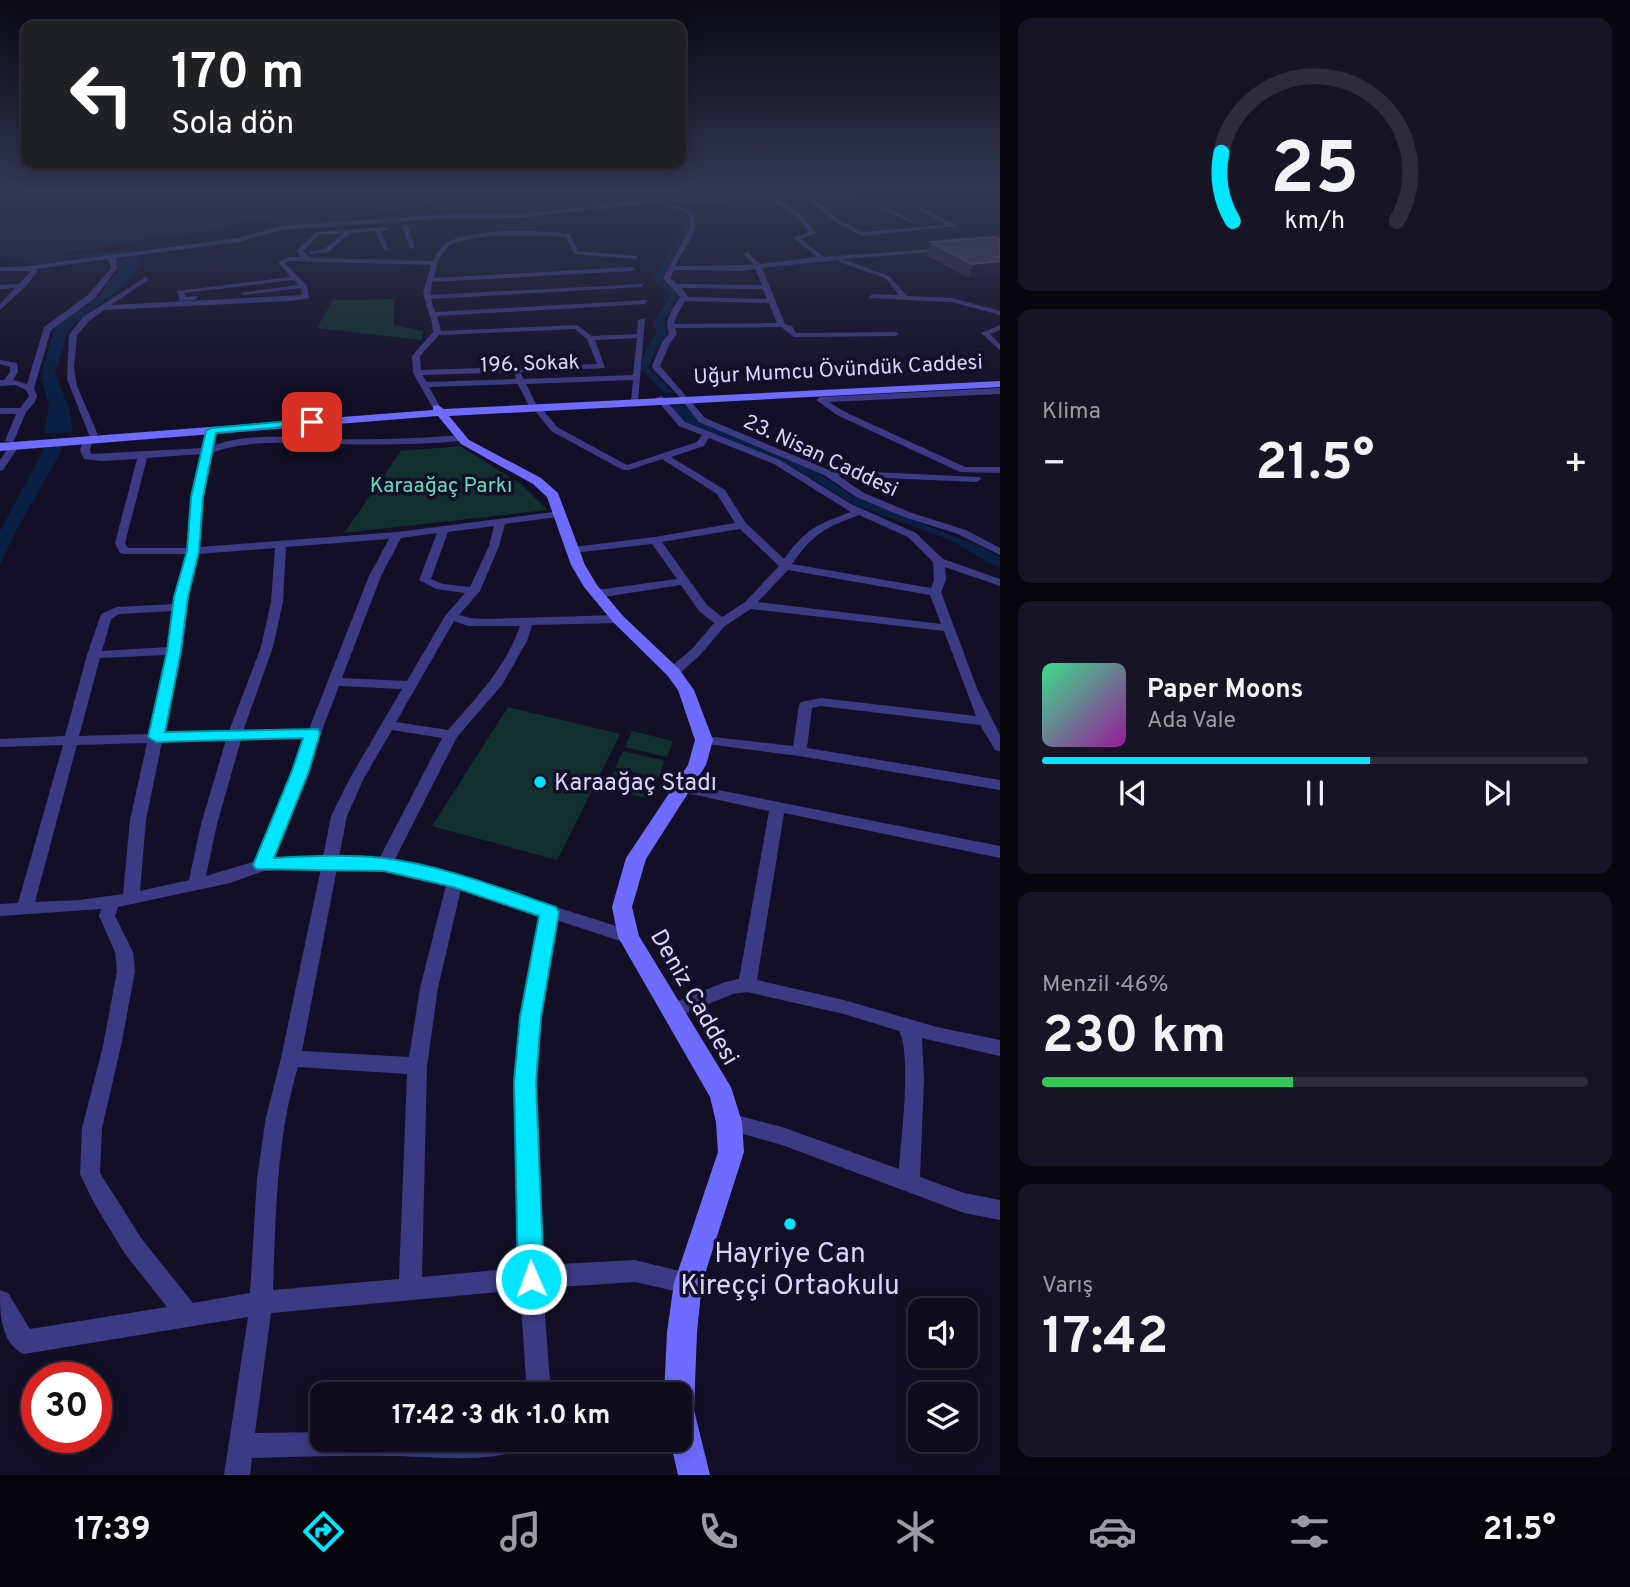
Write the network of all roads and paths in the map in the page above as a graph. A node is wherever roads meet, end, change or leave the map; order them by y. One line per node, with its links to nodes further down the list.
1 (101, 258): 13 (street)
2 (110, 258): 55 (street)
3 (295, 258): 17 (street)
4 (334, 258): 11 (street)
5 (438, 258): 11 (street)
6 (677, 258): 14 (street)
7 (751, 258): 12 (street)
8 (822, 258): 10 (street); 12 (street)
9 (846, 258): 10 (street)
10 (833, 259): 29 (street)
11 (433, 264): 20 (street)
12 (759, 267): 14 (street); 25 (street)
13 (29, 268): 18 (street); 22 (street)
14 (672, 268): 24 (street)
15 (632, 269): 16 (street)
16 (585, 272): 20 (street); 26 (street)
17 (297, 278): 23 (street); 23 (street)
18 (0, 279): 22 (street)
19 (146, 279): 35 (street)
20 (430, 279): 28 (street)
21 (641, 285): 26 (street)
22 (23, 286): 33 (street)
23 (304, 286): 35 (street)
24 (676, 286): 25 (street); 30 (street)
25 (767, 287): 31 (street)
26 (582, 289): 28 (street); 34 (street)
27 (872, 296): 29 (street)
28 (428, 297): 37 (street)
29 (904, 297): 36 (street)
30 (683, 299): 31 (street); 40 (street, 23. Nisan Caddesi)
31 (772, 301): 39 (street)
32 (645, 302): 34 (street)
33 (1, 306)
34 (577, 306): 37 (street)
35 (103, 307): 65 (street)
36 (1000, 313)
37 (434, 314): 42 (street)
38 (642, 320): 44 (street)
39 (782, 325): 40 (street); 43 (street)
40 (670, 326): 58 (street, 23. Nisan Caddesi)
41 (1000, 327): 46 (street)
42 (436, 333): 45 (street, 196. Sokak); 49 (street)
43 (895, 334)
44 (640, 336): 45 (street, 196. Sokak); 50 (street)
45 (590, 338): 48 (street, 196. Sokak)
46 (1000, 348)
47 (0, 362): 52 (street)
48 (514, 369): 49 (street); 51 (street)
49 (416, 373): 54 (street)
50 (636, 377): 51 (street, 196. Sokak); 57 (street)
51 (522, 381): 54 (street, 196. Sokak); 59 (street)
52 (4, 382): 55 (street)
53 (1000, 382): 58 (street, Uğur Mumcu Övündük Caddesi)
54 (425, 385): 60 (street)
55 (30, 388): 62 (street)
56 (1000, 391): 72 (street)
57 (635, 400): 58 (street, Uğur Mumcu Övündük Caddesi); 59 (street, Uğur Mumcu Övündük Caddesi)
58 (673, 400): 59 (street, Uğur Mumcu Övündük Caddesi); 64 (street); 73 (street, 23. Nisan Caddesi)
59 (534, 406): 60 (street, Uğur Mumcu Övündük Caddesi); 70 (street)
60 (437, 410): 63 (street, Uğur Mumcu Övündük Caddesi); 65 (street, Uğur Mumcu Övündük Caddesi); 66 (street)
61 (0, 411): 62 (street)
62 (22, 411): 67 (street)
63 (211, 431): 65 (street, Uğur Mumcu Övündük Caddesi); 68 (street)
64 (707, 434): 70 (street); 75 (street)
65 (91, 438): 67 (street, Uğur Mumcu Övündük Caddesi); 69 (street)
66 (460, 438): 68 (street); 76 (street)
67 (6, 444): 71 (street)
68 (207, 451): 69 (street); 83 (street)
69 (143, 454): 83 (street)
70 (664, 457): 78 (street)
71 (0, 468)
72 (1000, 470)
73 (827, 473): 74 (street); 85 (street, 23. Nisan Caddesi)
74 (1000, 478)
75 (859, 512): 86 (street); 87 (street)
76 (561, 514): 77 (street); 84 (street)
77 (500, 522): 79 (street); 90 (street)
78 (742, 525): 81 (street); 87 (street)
79 (443, 529): 80 (street); 90 (street)
80 (397, 535): 82 (street); 103 (street)
81 (655, 540): 84 (street); 88 (street)
82 (281, 544): 83 (street); 108 (street)
83 (193, 551): 94 (street)
84 (573, 551): 92 (street)
85 (1000, 552)
86 (939, 561): 89 (street); 91 (street)
87 (785, 566): 91 (street); 93 (street)
88 (685, 581): 92 (street); 98 (street)
89 (1000, 583)
90 (474, 591): 95 (street)
91 (935, 592): 99 (street)
92 (597, 594): 96 (street)
93 (749, 606): 98 (street); 99 (street)
94 (179, 607): 100 (street); 101 (street)
95 (451, 615): 97 (street); 104 (street)
96 (618, 619): 97 (street); 102 (street)
97 (527, 622): 109 (street)
98 (721, 623): 102 (street)
99 (948, 628): 105 (street)
100 (174, 651): 101 (street); 110 (street)
101 (93, 655): 112 (street)
102 (673, 672): 111 (street)
103 (332, 682): 104 (street); 107 (street)
104 (411, 685): 106 (street)
105 (983, 721): 114 (street); 115 (street)
106 (389, 725): 109 (street); 120 (street)
107 (312, 733): 108 (street); 122 (street)
108 (236, 735): 110 (street); 124 (street)
109 (452, 735): 121 (street)
110 (156, 737): 112 (street); 125 (street)
111 (704, 740): 115 (street); 117 (street, Deniz Caddesi)
112 (71, 741): 113 (street); 126 (street)
113 (0, 743)
114 (1000, 747)
115 (799, 751): 116 (street)
116 (1000, 785)
117 (683, 788): 118 (street); 129 (street, Deniz Caddesi)
118 (778, 809): 119 (street); 130 (street)
119 (1000, 852)
120 (331, 862): 121 (street); 122 (street); 134 (street)
121 (384, 864): 123 (street)
122 (262, 865): 124 (street)
123 (455, 881): 128 (street); 135 (street)
124 (196, 885): 125 (street)
125 (121, 900): 126 (street); 144 (street)
126 (24, 908): 127 (street)
127 (0, 911)
128 (549, 912): 129 (street); 139 (street)
129 (629, 937): 131 (street, Deniz Caddesi)
130 (747, 985): 131 (street); 132 (street)
131 (674, 1010): 136 (street, Deniz Caddesi)
132 (905, 1025): 133 (street); 137 (street)
133 (1000, 1048)
134 (291, 1058): 135 (street); 143 (street)
135 (417, 1066): 141 (street)
136 (729, 1122): 137 (street); 140 (street, Deniz Caddesi)
137 (909, 1182): 138 (street)
138 (1000, 1210)
139 (531, 1279): 140 (street); 141 (street); 145 (street)
140 (688, 1283): 146 (street, Deniz Caddesi)
141 (410, 1290): 143 (street)
142 (0, 1301): 144 (street)
143 (261, 1303): 144 (street); 147 (street)
144 (188, 1316)
145 (538, 1382)
146 (680, 1382)
147 (240, 1446): 148 (street); 150 (street)
148 (310, 1446)
149 (689, 1452): 151 (street, Deniz Caddesi)
150 (237, 1475)
151 (694, 1475)

